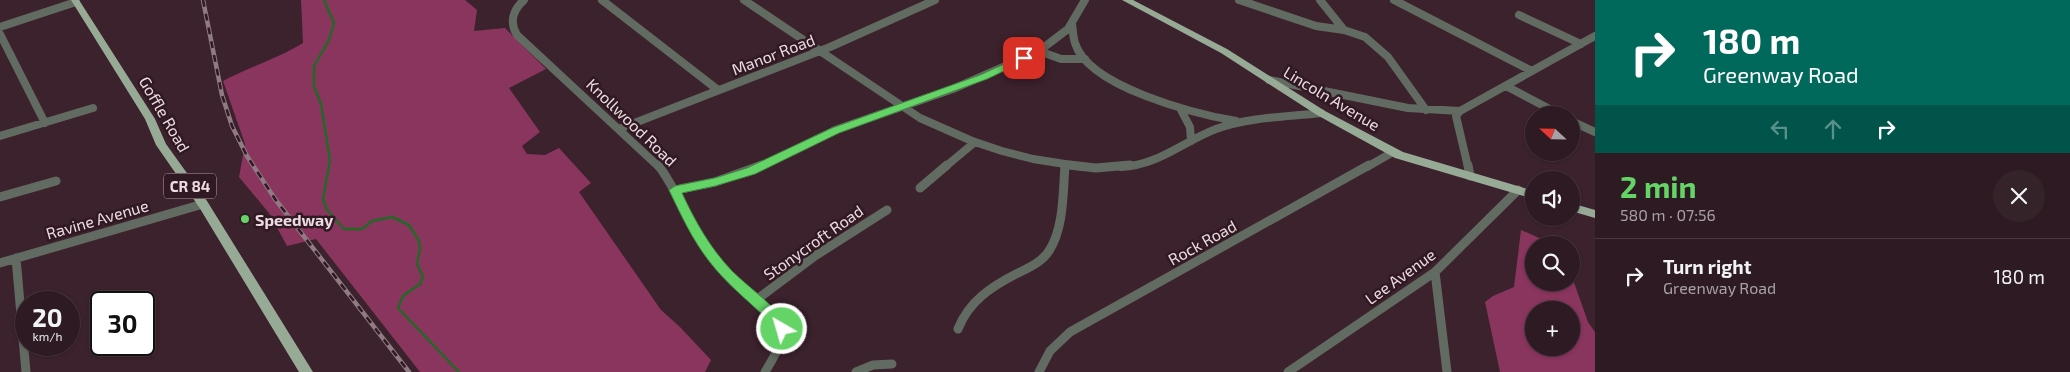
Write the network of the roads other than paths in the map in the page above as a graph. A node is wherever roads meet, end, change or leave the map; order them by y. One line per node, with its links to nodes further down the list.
1 (524, 0): 35 (street, Knollwood Road)
2 (602, 0): 24 (street)
3 (935, 0): 18 (street, Manor Road)
4 (1085, 0): 12 (street)
5 (1238, 0): 14 (street)
6 (1320, 0): 14 (street)
7 (1394, 0): 21 (street)
8 (76, 1): 13 (street); 49 (main road, Goffle Road / CR 84)
9 (748, 1): 18 (street)
10 (1129, 1): 22 (main road, Lincoln Avenue)
11 (1519, 15): 17 (street)
12 (1073, 21): 19 (street); 20 (street)
13 (0, 27)
14 (1344, 30): 29 (street)
15 (0, 34): 33 (street)
16 (1595, 36): 17 (street)
17 (1581, 44): 21 (street)
18 (819, 51): 24 (street, Manor Road); 26 (street)
19 (1039, 51): 20 (street); 26 (street)
20 (1085, 59): 28 (street)
21 (1532, 71): 23 (street)
22 (1269, 80): 29 (street); 31 (main road, Lincoln Avenue)
23 (1506, 86): 25 (street); 30 (street)
24 (718, 90): 35 (street, Manor Road)
25 (1544, 106)
26 (902, 107): 39 (street); 45 (street)
27 (93, 108): 33 (street)
28 (1182, 110): 32 (street); 38 (street)
29 (1426, 110): 30 (street)
30 (1460, 111): 42 (street)
31 (1321, 113): 32 (street); 40 (main road, Lincoln Avenue)
32 (1242, 122): 38 (street)
33 (45, 123): 37 (street)
34 (1580, 125): 36 (street)
35 (619, 129): 45 (street, Knollwood Road)
36 (1595, 132)
37 (0, 136)
38 (1191, 140): 41 (street)
39 (976, 142): 41 (street); 44 (street)
40 (1393, 152): 42 (main road, Lincoln Avenue); 63 (street, Rock Road)
41 (1065, 164): 57 (street)
42 (1470, 176): 46 (main road, Lincoln Avenue)
43 (56, 181): 48 (street)
44 (920, 188)
45 (675, 190): 56 (street, Knollwood Road)
46 (1518, 190): 47 (main road, Lincoln Avenue); 55 (street, Lee Avenue)
47 (1525, 192)
48 (0, 197)
49 (203, 204): 53 (street, Ravine Avenue); 60 (main road, Goffle Road / CR 84)
50 (887, 210): 56 (street, Stonycroft Road)
51 (1580, 210): 52 (main road)
52 (1595, 214)
53 (16, 258): 54 (street, Ravine Avenue); 59 (street)
54 (0, 263)
55 (1434, 272): 64 (street, Lee Avenue); 65 (street)
56 (756, 300): 61 (street, Knollwood Road)
57 (958, 329)
58 (892, 364): 62 (street)
59 (26, 372)
60 (306, 372)
61 (765, 372)
62 (856, 372)
63 (1039, 372)
64 (1288, 372)
65 (1447, 372)

